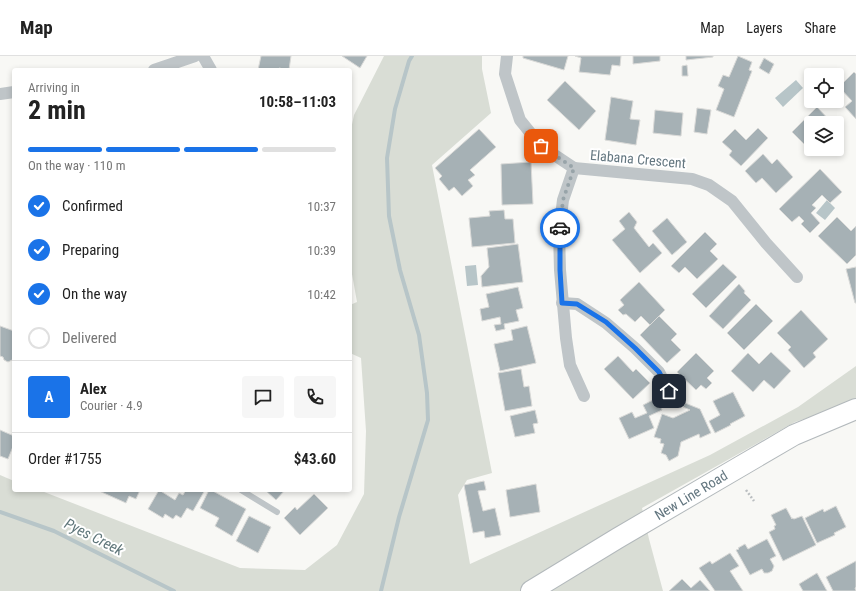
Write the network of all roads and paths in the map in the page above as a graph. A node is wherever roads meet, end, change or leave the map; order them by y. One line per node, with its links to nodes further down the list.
1 (195, 56): 4 (street)
2 (203, 56): 5 (street)
3 (507, 56): 8 (street)
4 (160, 68)
5 (210, 68)
6 (12, 92): 7 (street)
7 (0, 94)
8 (574, 168): 9 (street, Elabana Crescent); 10 (street, Elabana Crescent)
9 (797, 277)
10 (562, 303): 11 (street); 12 (street, Elabana Crescent)
11 (669, 391)
12 (584, 396)
13 (856, 409): 18 (main road, New Line Road)
14 (746, 490): 16 (path)
15 (244, 492): 17 (lane)
16 (754, 501)
17 (277, 512)
18 (531, 591)

